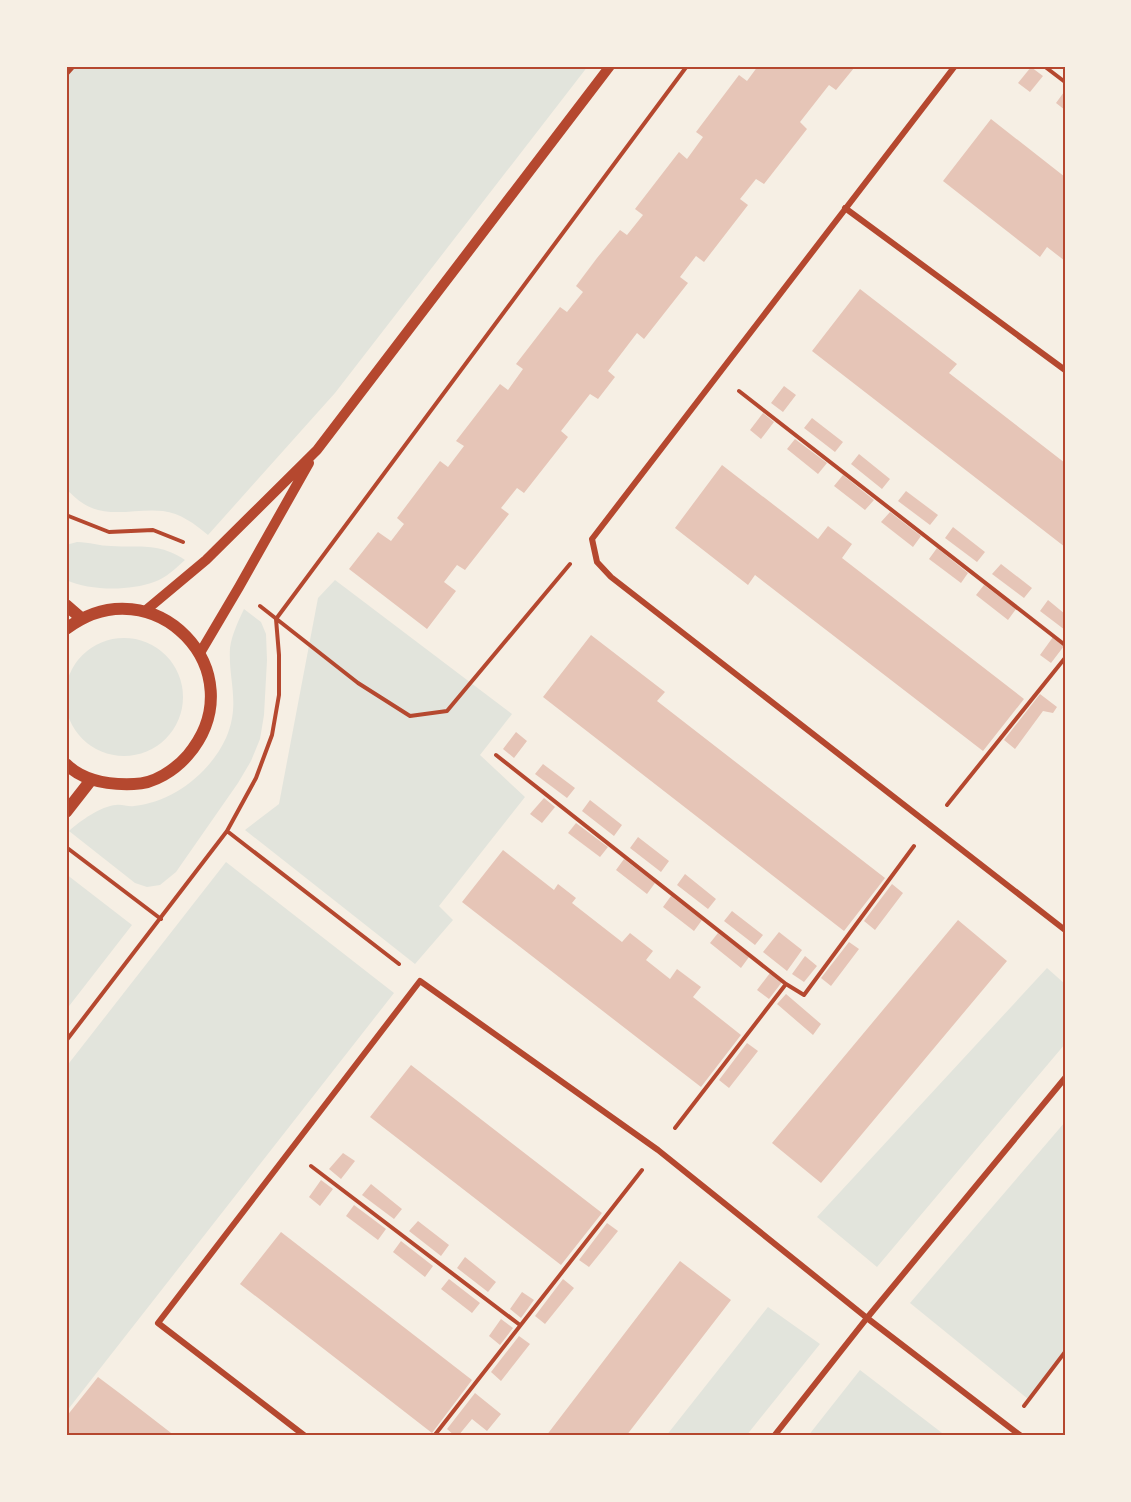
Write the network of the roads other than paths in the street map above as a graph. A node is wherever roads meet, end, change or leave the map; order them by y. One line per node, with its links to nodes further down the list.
1 (610, 66): 5 (street)
2 (955, 66): 3 (street)
3 (845, 208): 4 (street); 14 (street)
4 (1065, 370)
5 (317, 450): 7 (street); 10 (street)
6 (66, 605): 8 (main road)
7 (145, 611): 8 (main road); 10 (main road)
8 (81, 618): 9 (main road)
9 (66, 629)
10 (200, 653): 12 (main road)
11 (66, 764): 12 (main road)
12 (92, 780): 13 (main road)
13 (66, 812)
14 (1065, 930)
15 (1065, 1078): 16 (street)
16 (867, 1318): 17 (street); 18 (street); 19 (street)
17 (305, 1436)
18 (774, 1436)
19 (1020, 1436)

